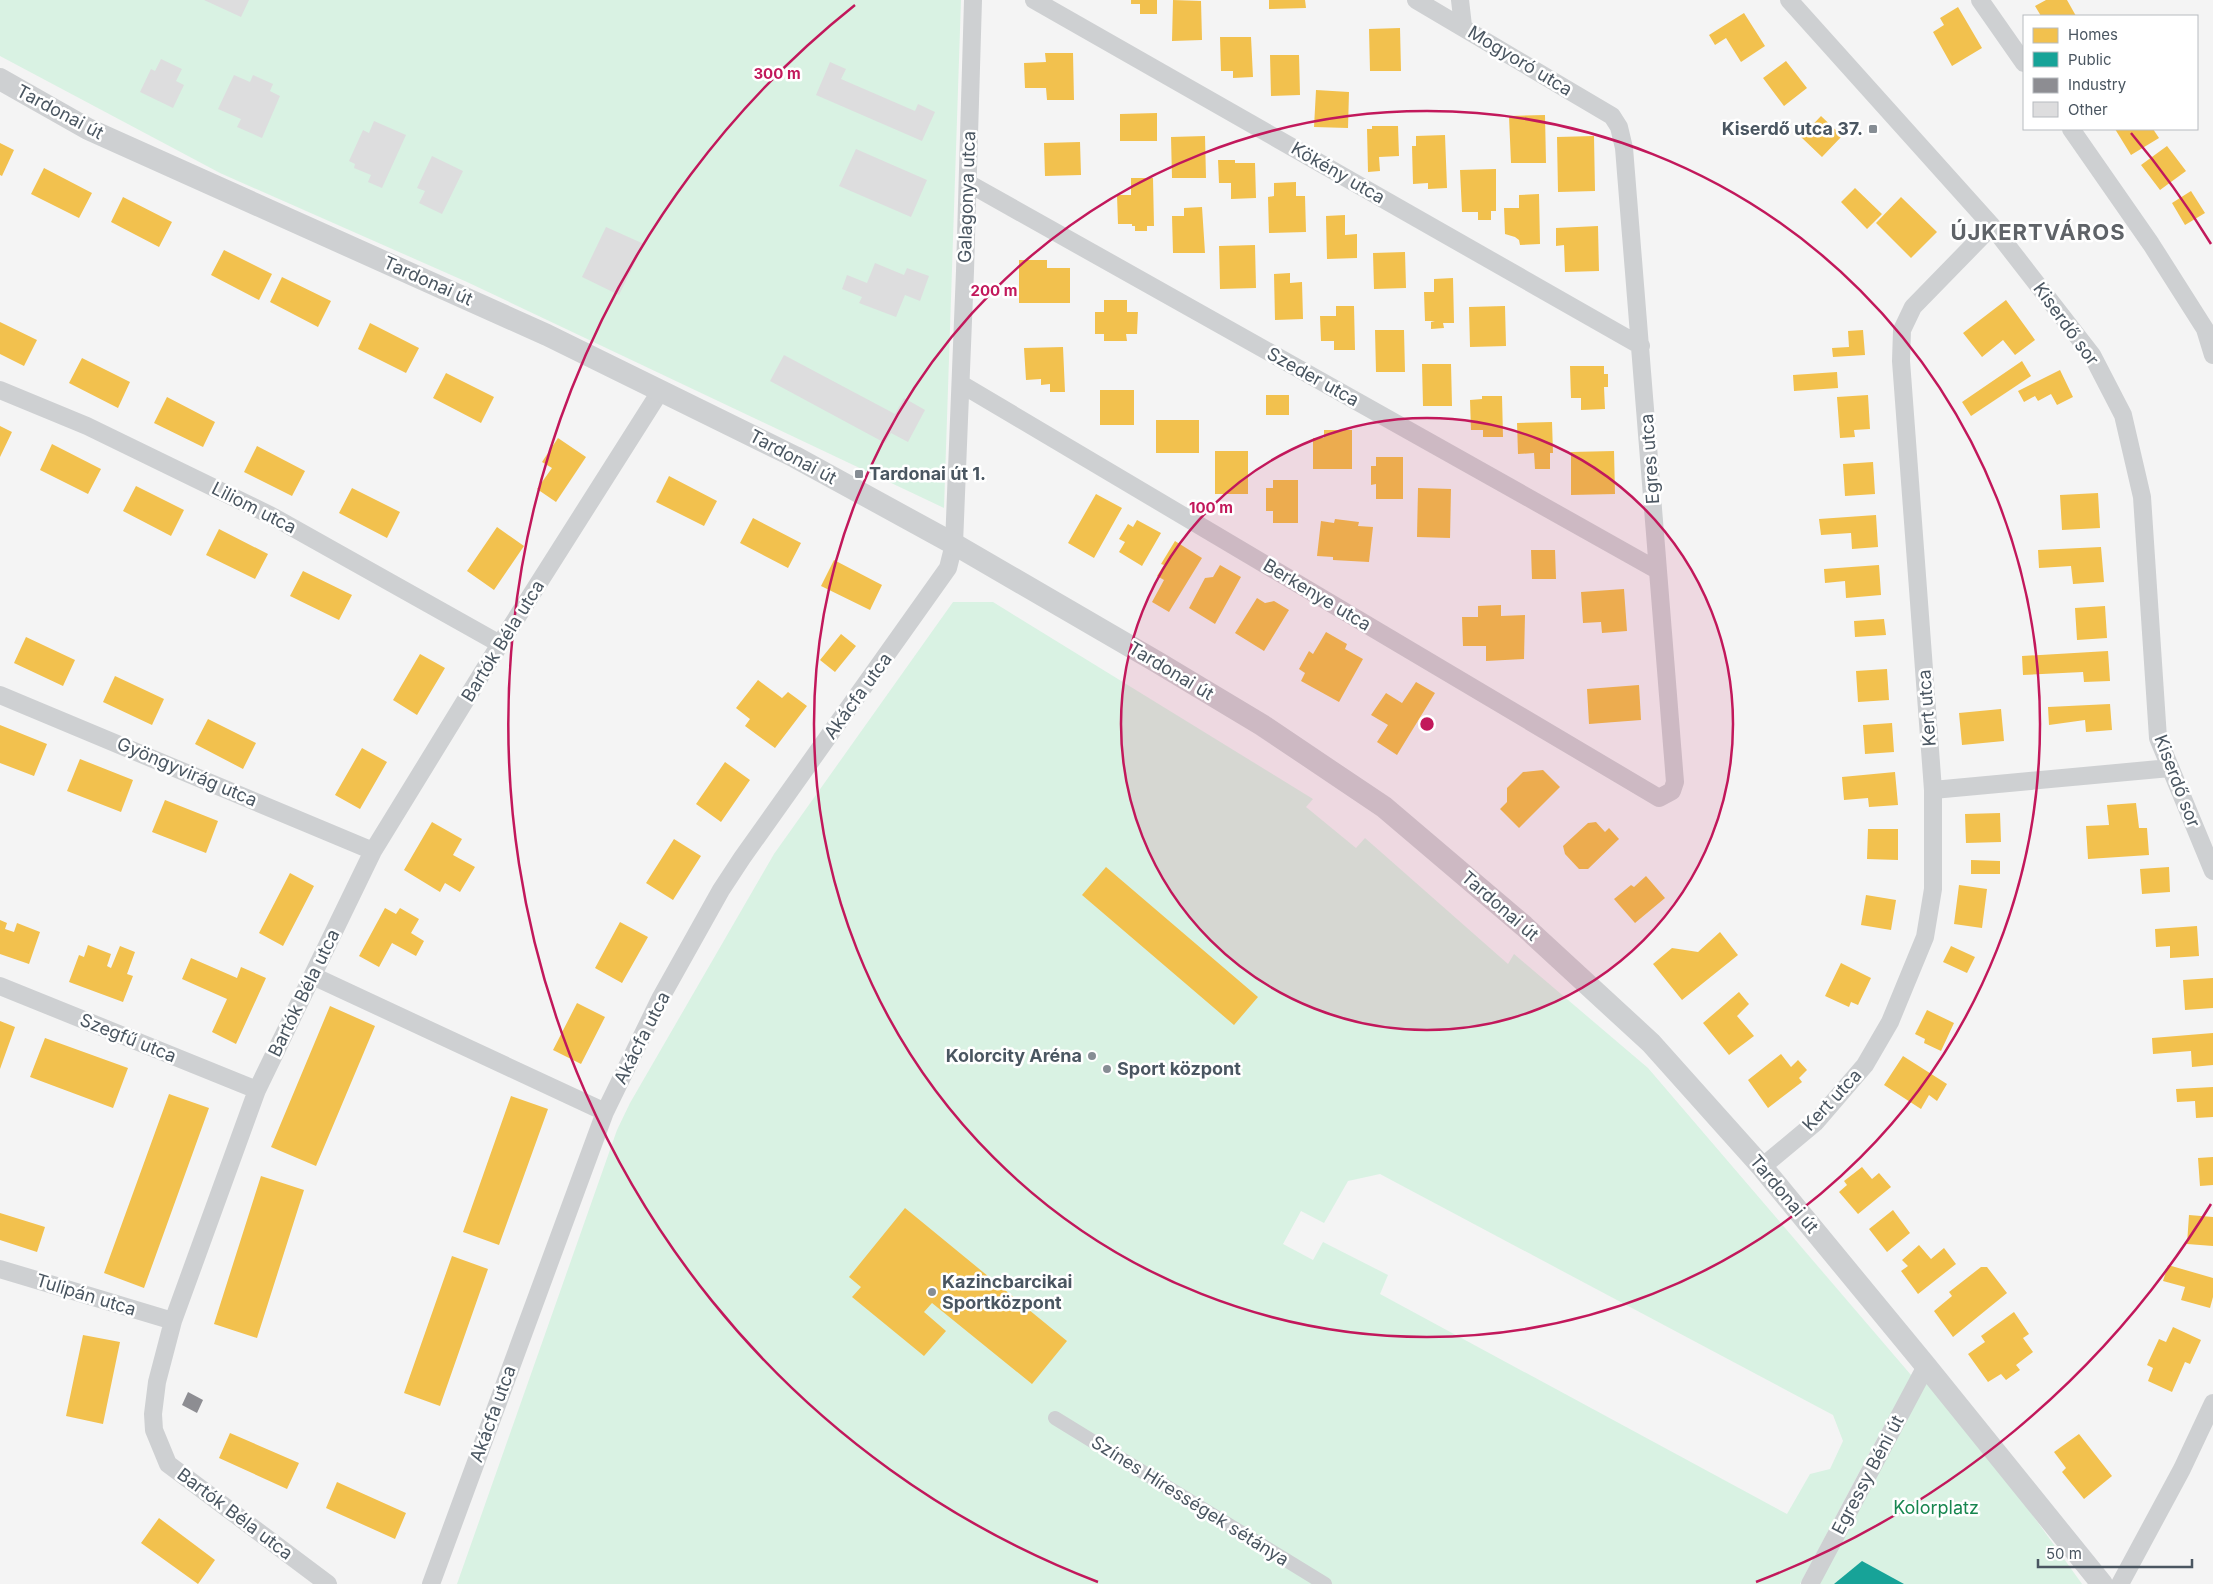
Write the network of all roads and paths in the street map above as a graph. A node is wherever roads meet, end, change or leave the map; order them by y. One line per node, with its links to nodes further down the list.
1 (972, 0): 12 (street, Galagonya utca)
2 (1034, 0): 14 (street, Kökény utca)
3 (1416, 0): 7 (street, Mogyoró utca)
4 (1460, 0): 7 (street)
5 (1789, 0): 13 (street, Kiserdő sor)
6 (1980, 0): 8 (street)
7 (1463, 26): 10 (street, Mogyoró utca)
8 (2023, 62)
9 (0, 79): 18 (street, Tardonai út)
10 (1619, 127): 14 (street, Egres utca)
11 (2072, 130): 15 (street)
12 (968, 183): 16 (street, Galagonya utca); 20 (street, Szeder utca)
13 (1992, 226): 23 (street, Kiserdő sor); 24 (street, Kert utca)
14 (1642, 346): 20 (street, Egres utca)
15 (2213, 355)
16 (961, 384): 19 (street, Galagonya utca); 25 (street, Berkenye utca)
17 (0, 390): 21 (street, Liliom utca)
18 (660, 390): 19 (street, Tardonai út); 21 (street, Bartók Béla utca)
19 (954, 544): 31 (street, Akácfa utca); 32 (street, Tardonai út)
20 (1658, 570): 25 (street, Egres utca)
21 (500, 644): 26 (street, Bartók Béla utca)
22 (0, 695): 26 (street, Gyöngyvirág utca)
23 (2170, 768): 24 (street); 27 (street, Kiserdő sor)
24 (1933, 790): 32 (street, Kert utca)
25 (1672, 791)
26 (373, 851): 28 (street, Bartók Béla utca)
27 (2213, 871)
28 (313, 976): 30 (street, Bartók Béla utca); 31 (street)
29 (0, 986): 30 (street, Szegfű utca)
30 (257, 1090): 34 (street, Bartók Béla utca)
31 (605, 1112): 39 (street, Akácfa utca)
32 (1762, 1167): 35 (street, Tardonai út)
33 (0, 1269): 34 (street, Tulipán utca)
34 (173, 1321): 38 (street, Bartók Béla utca)
35 (1926, 1366): 41 (street, Egressy Béni út); 42 (street, Tardonai út)
36 (2213, 1403): 43 (street)
37 (1055, 1418): 40 (street, Színes Hírességek sétánya)
38 (328, 1584)
39 (431, 1584)
40 (1325, 1584)
41 (1810, 1584)
42 (2102, 1584)
43 (2120, 1584)

